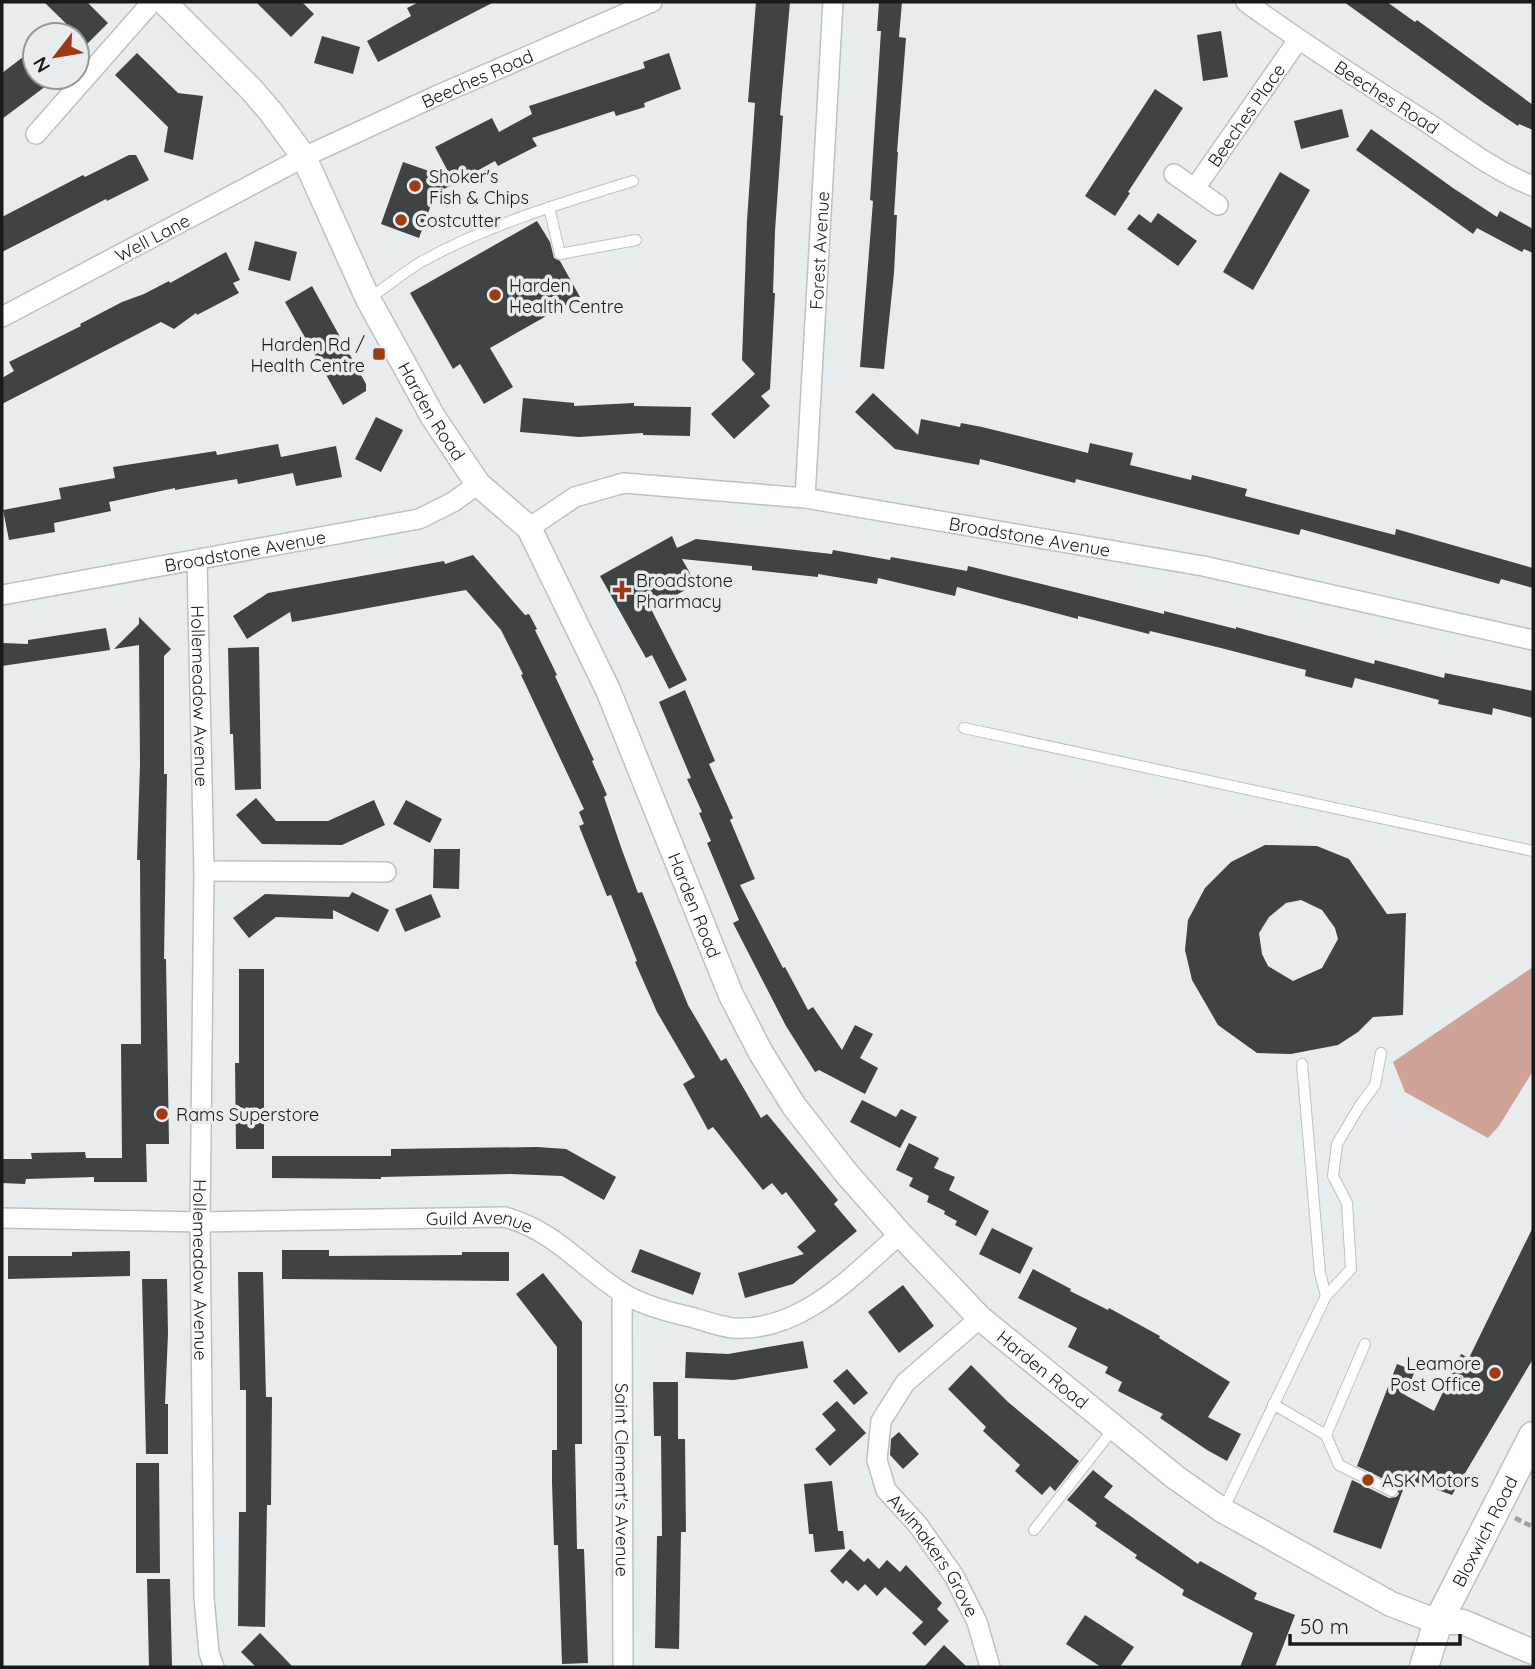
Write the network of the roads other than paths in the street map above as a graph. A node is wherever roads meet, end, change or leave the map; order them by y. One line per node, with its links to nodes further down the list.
1 (152, 2): 7 (street)
2 (164, 2): 10 (street, Harden Road)
3 (652, 2): 10 (street, Beeches Road)
4 (833, 2): 21 (street, Forest Avenue)
5 (1245, 2): 6 (street, Beeches Road)
6 (1298, 40): 13 (street, Beeches Road); 14 (street, Beeches Place)
7 (91, 67)
8 (70, 91): 9 (street)
9 (36, 134)
10 (304, 158): 18 (street, Harden Road); 19 (street, Well Lane)
11 (1174, 174): 14 (street)
12 (633, 181): 16 (lane)
13 (1533, 186)
14 (1195, 188): 15 (street)
15 (1218, 205)
16 (549, 207): 17 (lane); 18 (lane)
17 (636, 240)
18 (368, 299): 20 (street, Harden Road)
19 (2, 317)
20 (478, 484): 22 (street, Harden Road); 23 (street, Broadstone Avenue)
21 (805, 498): 22 (street, Broadstone Avenue); 25 (street, Broadstone Avenue)
22 (529, 528): 34 (street, Harden Road)
23 (197, 561): 24 (street, Broadstone Avenue); 28 (street, Hollemeadow Avenue)
24 (2, 595)
25 (1533, 640)
26 (964, 728): 27 (lane)
27 (1533, 851)
28 (204, 872): 29 (street); 33 (street, Hollemeadow Avenue)
29 (386, 872)
30 (1381, 1053): 36 (lane)
31 (1302, 1064): 36 (lane)
32 (2, 1218): 33 (street, Guild Avenue)
33 (200, 1222): 35 (street, Guild Avenue); 48 (street, Hollemeadow Avenue)
34 (900, 1234): 35 (street, Guild Avenue); 37 (street, Harden Road)
35 (622, 1293): 49 (street, Saint Clement's Avenue)
36 (1326, 1296): 39 (lane)
37 (980, 1318): 40 (street, Harden Road); 50 (street, Awlmakers Grove)
38 (1365, 1344): 41 (lane)
39 (1273, 1404): 41 (lane); 44 (lane)
40 (1114, 1428): 44 (street, Harden Road); 45 (lane)
41 (1326, 1435): 43 (lane)
42 (1533, 1436): 46 (main road, Bloxwich Road)
43 (1392, 1490)
44 (1223, 1510): 46 (street, Harden Road)
45 (1034, 1530)
46 (1438, 1622): 47 (street, Harden Road); 51 (main road, Bloxwich Road)
47 (1533, 1652)
48 (214, 1667)
49 (624, 1667)
50 (990, 1667)
51 (1424, 1667)

